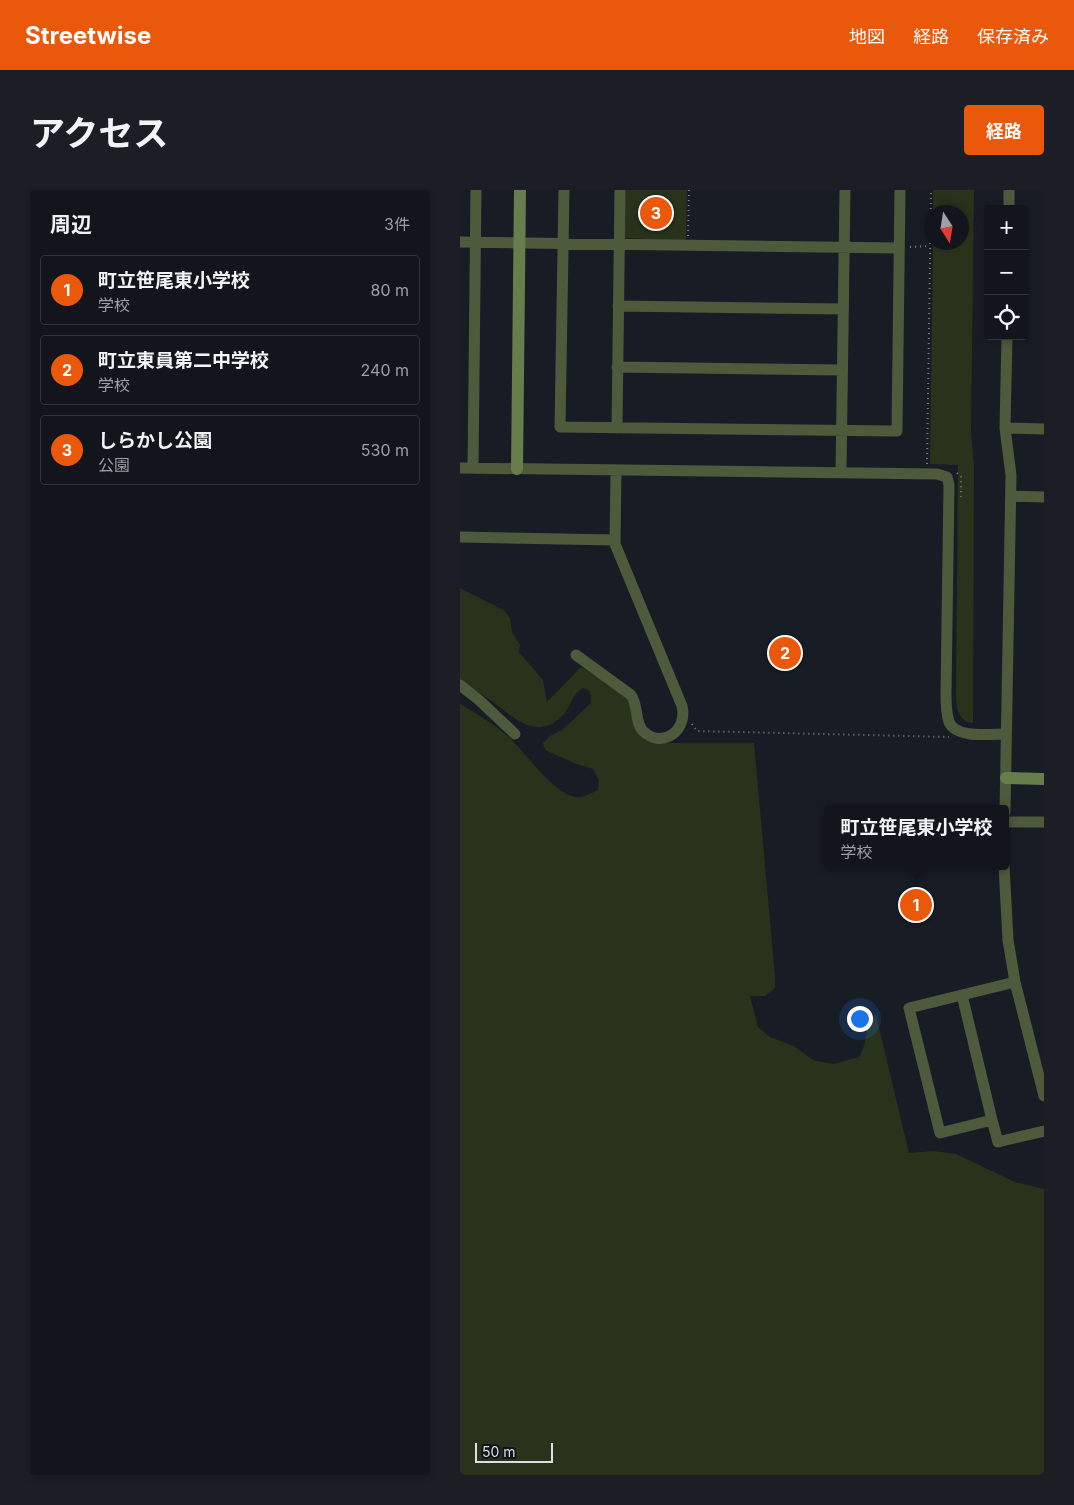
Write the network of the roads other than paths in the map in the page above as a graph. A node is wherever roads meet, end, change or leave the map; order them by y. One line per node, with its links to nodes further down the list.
1 (476, 190): 10 (street)
2 (520, 190): 11 (street)
3 (564, 190): 12 (street)
4 (620, 190): 13 (street)
5 (845, 190): 14 (street)
6 (900, 190): 15 (street)
7 (1009, 190): 8 (street)
8 (1009, 205)
9 (460, 242): 10 (street)
10 (476, 243): 11 (street); 26 (street)
11 (519, 244): 12 (street); 27 (street)
12 (563, 244): 13 (street); 21 (street)
13 (619, 245): 14 (street); 16 (street)
14 (844, 247): 15 (street); 17 (street)
15 (899, 248): 24 (street)
16 (618, 306): 17 (street); 19 (street)
17 (843, 309): 20 (street)
18 (1007, 340): 22 (street)
19 (617, 367): 20 (street); 21 (street)
20 (842, 370): 24 (street)
21 (617, 428): 24 (street)
22 (1005, 428): 23 (street); 30 (street)
23 (1044, 429)
24 (841, 431): 29 (street)
25 (460, 468): 26 (street)
26 (473, 468): 27 (street)
27 (516, 469): 28 (street)
28 (616, 471): 29 (street); 33 (street)
29 (840, 473): 37 (street)
30 (1011, 496): 31 (street); 37 (street)
31 (1044, 497)
32 (460, 538): 33 (street)
33 (615, 540): 34 (street)
34 (576, 656)
35 (460, 685): 36 (street)
36 (515, 734)
37 (1006, 734): 38 (street)
38 (1006, 778): 39 (street); 40 (street)
39 (1044, 779)
40 (1005, 805)
41 (1009, 822): 42 (street)
42 (1044, 822)
43 (1004, 870): 44 (street)
44 (1015, 982): 45 (street); 46 (street)
45 (962, 995): 47 (street); 47 (street)
46 (1044, 1096)
47 (992, 1120): 48 (street)
48 (1044, 1131)

